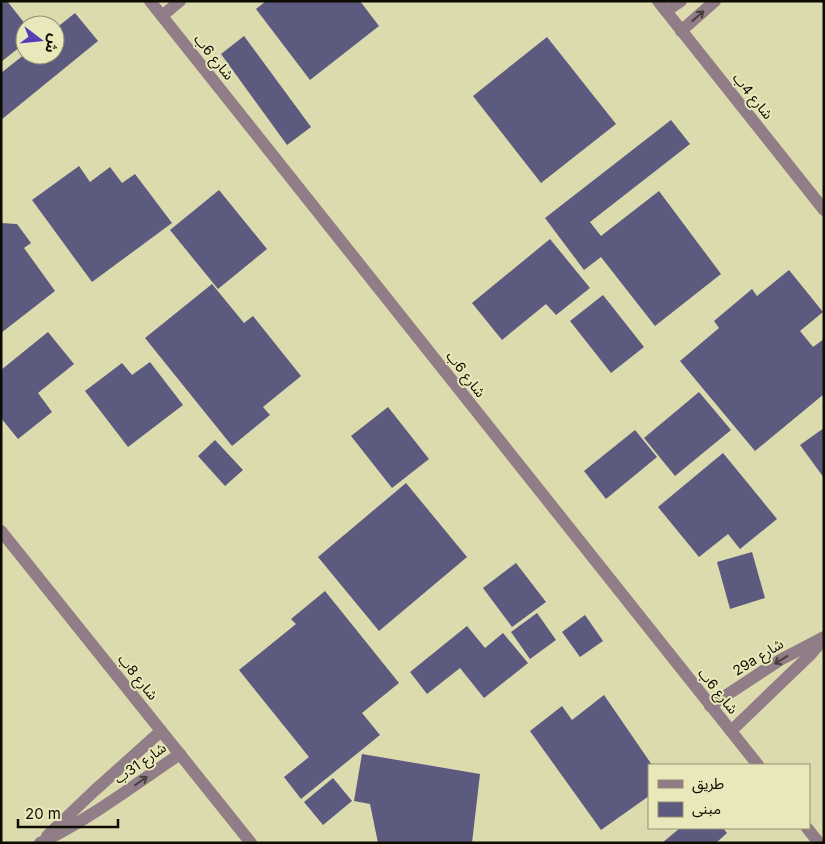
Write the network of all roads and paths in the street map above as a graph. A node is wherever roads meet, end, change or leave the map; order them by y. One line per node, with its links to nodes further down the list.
1 (150, 1): 6 (street, شارع 6ب)
2 (180, 1): 6 (street)
3 (681, 1): 5 (street)
4 (715, 1): 7 (street, one-way to 4)
5 (662, 6): 7 (street, شارع 4ب)
6 (162, 16): 11 (street, شارع 6ب)
7 (681, 31): 8 (street, شارع 4ب)
8 (824, 210)
9 (1, 530): 12 (street, شارع 8ب)
10 (824, 638): 11 (street, 29a شارع, one-way to 11); 13 (street, 29a شارع)
11 (710, 706): 13 (street, شارع 6ب)
12 (161, 731): 14 (street, شارع 8ب); 14 (street, شارع 31ب, one-way to 14)
13 (731, 731): 15 (street, شارع 6ب)
14 (180, 754): 17 (street, شارع 8ب)
15 (757, 764)
16 (808, 829): 18 (street)
17 (251, 843)
18 (819, 843)

